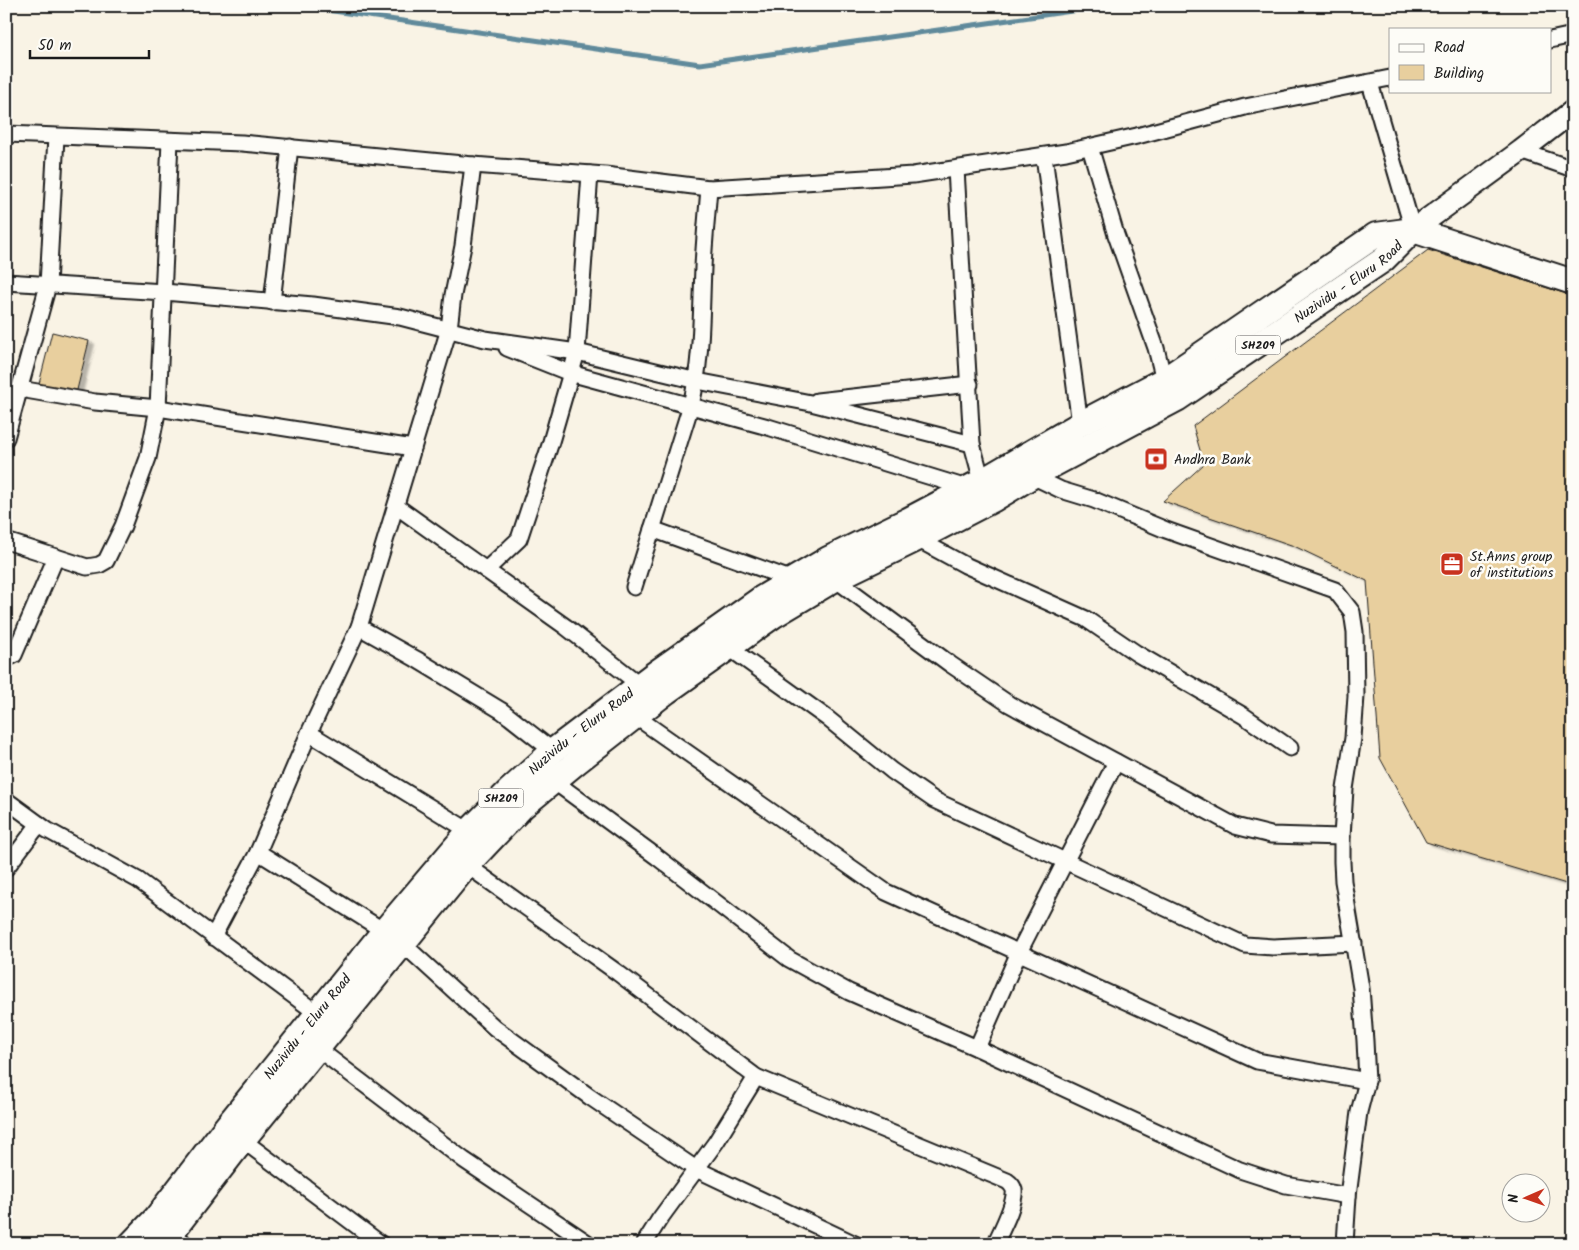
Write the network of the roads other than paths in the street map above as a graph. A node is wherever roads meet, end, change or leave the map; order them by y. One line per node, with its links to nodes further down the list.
1 (1573, 35): 2 (street)
2 (1552, 40)
3 (1389, 78): 4 (street)
4 (1370, 83): 10 (street); 18 (street)
5 (1573, 111): 11 (main road)
6 (6, 134): 7 (street)
7 (56, 137): 8 (street); 21 (street)
8 (170, 141): 9 (street); 22 (street)
9 (290, 147): 13 (street); 23 (street)
10 (1090, 147): 12 (street); 28 (street)
11 (1521, 151): 14 (street); 18 (main road)
12 (1044, 156): 15 (street); 35 (street)
13 (473, 165): 16 (street); 24 (street)
14 (1573, 169)
15 (956, 170): 17 (street); 30 (street)
16 (590, 174): 17 (street); 26 (street)
17 (709, 188): 29 (street)
18 (1413, 230): 20 (main road, Nuzividu - Eluru Road); 28 (main road); 39 (main road, Nuzividu - Eluru Road / SH209)
19 (6, 282): 21 (street)
20 (1573, 282)
21 (48, 285): 22 (street); 31 (street)
22 (164, 292): 23 (street); 34 (street)
23 (272, 302): 24 (street)
24 (449, 329): 25 (street); 38 (street)
25 (485, 339): 26 (street); 27 (street)
26 (577, 352): 27 (street); 29 (street)
27 (570, 373): 33 (street); 46 (street)
28 (1164, 380): 35 (main road)
29 (697, 381): 32 (street); 33 (street)
30 (970, 384): 32 (street); 37 (street)
31 (20, 389): 34 (street); 36 (street)
32 (806, 402): 37 (street)
33 (691, 405): 40 (street); 42 (street)
34 (158, 408): 38 (street); 45 (street)
35 (1080, 424): 39 (main road)
36 (6, 438)
37 (972, 444): 40 (street)
38 (413, 448): 41 (street)
39 (1027, 466): 40 (main road); 63 (street)
40 (981, 489): 43 (main road, Nuzividu - Eluru Road / SH209); 48 (main road, Nuzividu - Eluru Road / SH209)
41 (396, 506): 46 (street); 50 (street)
42 (652, 529): 48 (street); 49 (street)
43 (917, 539): 47 (main road, Nuzividu - Eluru Road / SH209); 56 (street)
44 (6, 541): 45 (street)
45 (56, 557): 52 (street)
46 (486, 570): 53 (street)
47 (835, 579): 51 (main road, Nuzividu - Eluru Road / SH209); 58 (street)
48 (793, 580): 53 (main road, Nuzividu - Eluru Road / SH209)
49 (634, 587)
50 (359, 627): 55 (street); 57 (street)
51 (728, 647): 54 (main road, Nuzividu - Eluru Road / SH209); 66 (street)
52 (6, 659)
53 (640, 685): 57 (main road, Nuzividu - Eluru Road / SH209)
54 (636, 716): 59 (main road, Nuzividu - Eluru Road / SH209); 71 (street)
55 (309, 733): 62 (street); 64 (street)
56 (1290, 748)
57 (553, 751): 62 (main road, Nuzividu - Eluru Road / SH209)
58 (1116, 762): 63 (street); 66 (street)
59 (555, 782): 65 (main road, Nuzividu - Eluru Road / SH209); 73 (street)
60 (6, 800): 61 (street)
61 (39, 824): 67 (street); 68 (street)
62 (469, 830): 65 (main road, Nuzividu - Eluru Road / SH209)
63 (1342, 837): 70 (street)
64 (258, 852): 68 (street); 69 (street)
65 (458, 859): 69 (main road, Nuzividu - Eluru Road / SH209); 75 (street)
66 (1065, 860): 70 (street); 71 (street)
67 (6, 868)
68 (214, 936): 72 (street)
69 (393, 937): 72 (main road, Nuzividu - Eluru Road / SH209); 74 (main road, Nuzividu - Eluru Road / SH209); 78 (street)
70 (1354, 943): 76 (street)
71 (1020, 952): 73 (street); 76 (street)
72 (318, 1014): 77 (main road, Nuzividu - Eluru Road / SH209)
73 (977, 1048): 79 (street)
74 (318, 1049): 77 (main road, Nuzividu - Eluru Road / SH209); 83 (street)
75 (756, 1078): 78 (street); 86 (street)
76 (1367, 1081): 79 (street)
77 (234, 1134): 80 (main road, Nuzividu - Eluru Road / SH209); 81 (main road, Nuzividu - Eluru Road / SH209); 82 (street)
78 (696, 1169): 84 (street); 85 (street)
79 (1348, 1196): 87 (street)
80 (173, 1240)
81 (131, 1244)
82 (381, 1244)
83 (589, 1244)
84 (644, 1244)
85 (855, 1244)
86 (996, 1244)
87 (1345, 1244)

